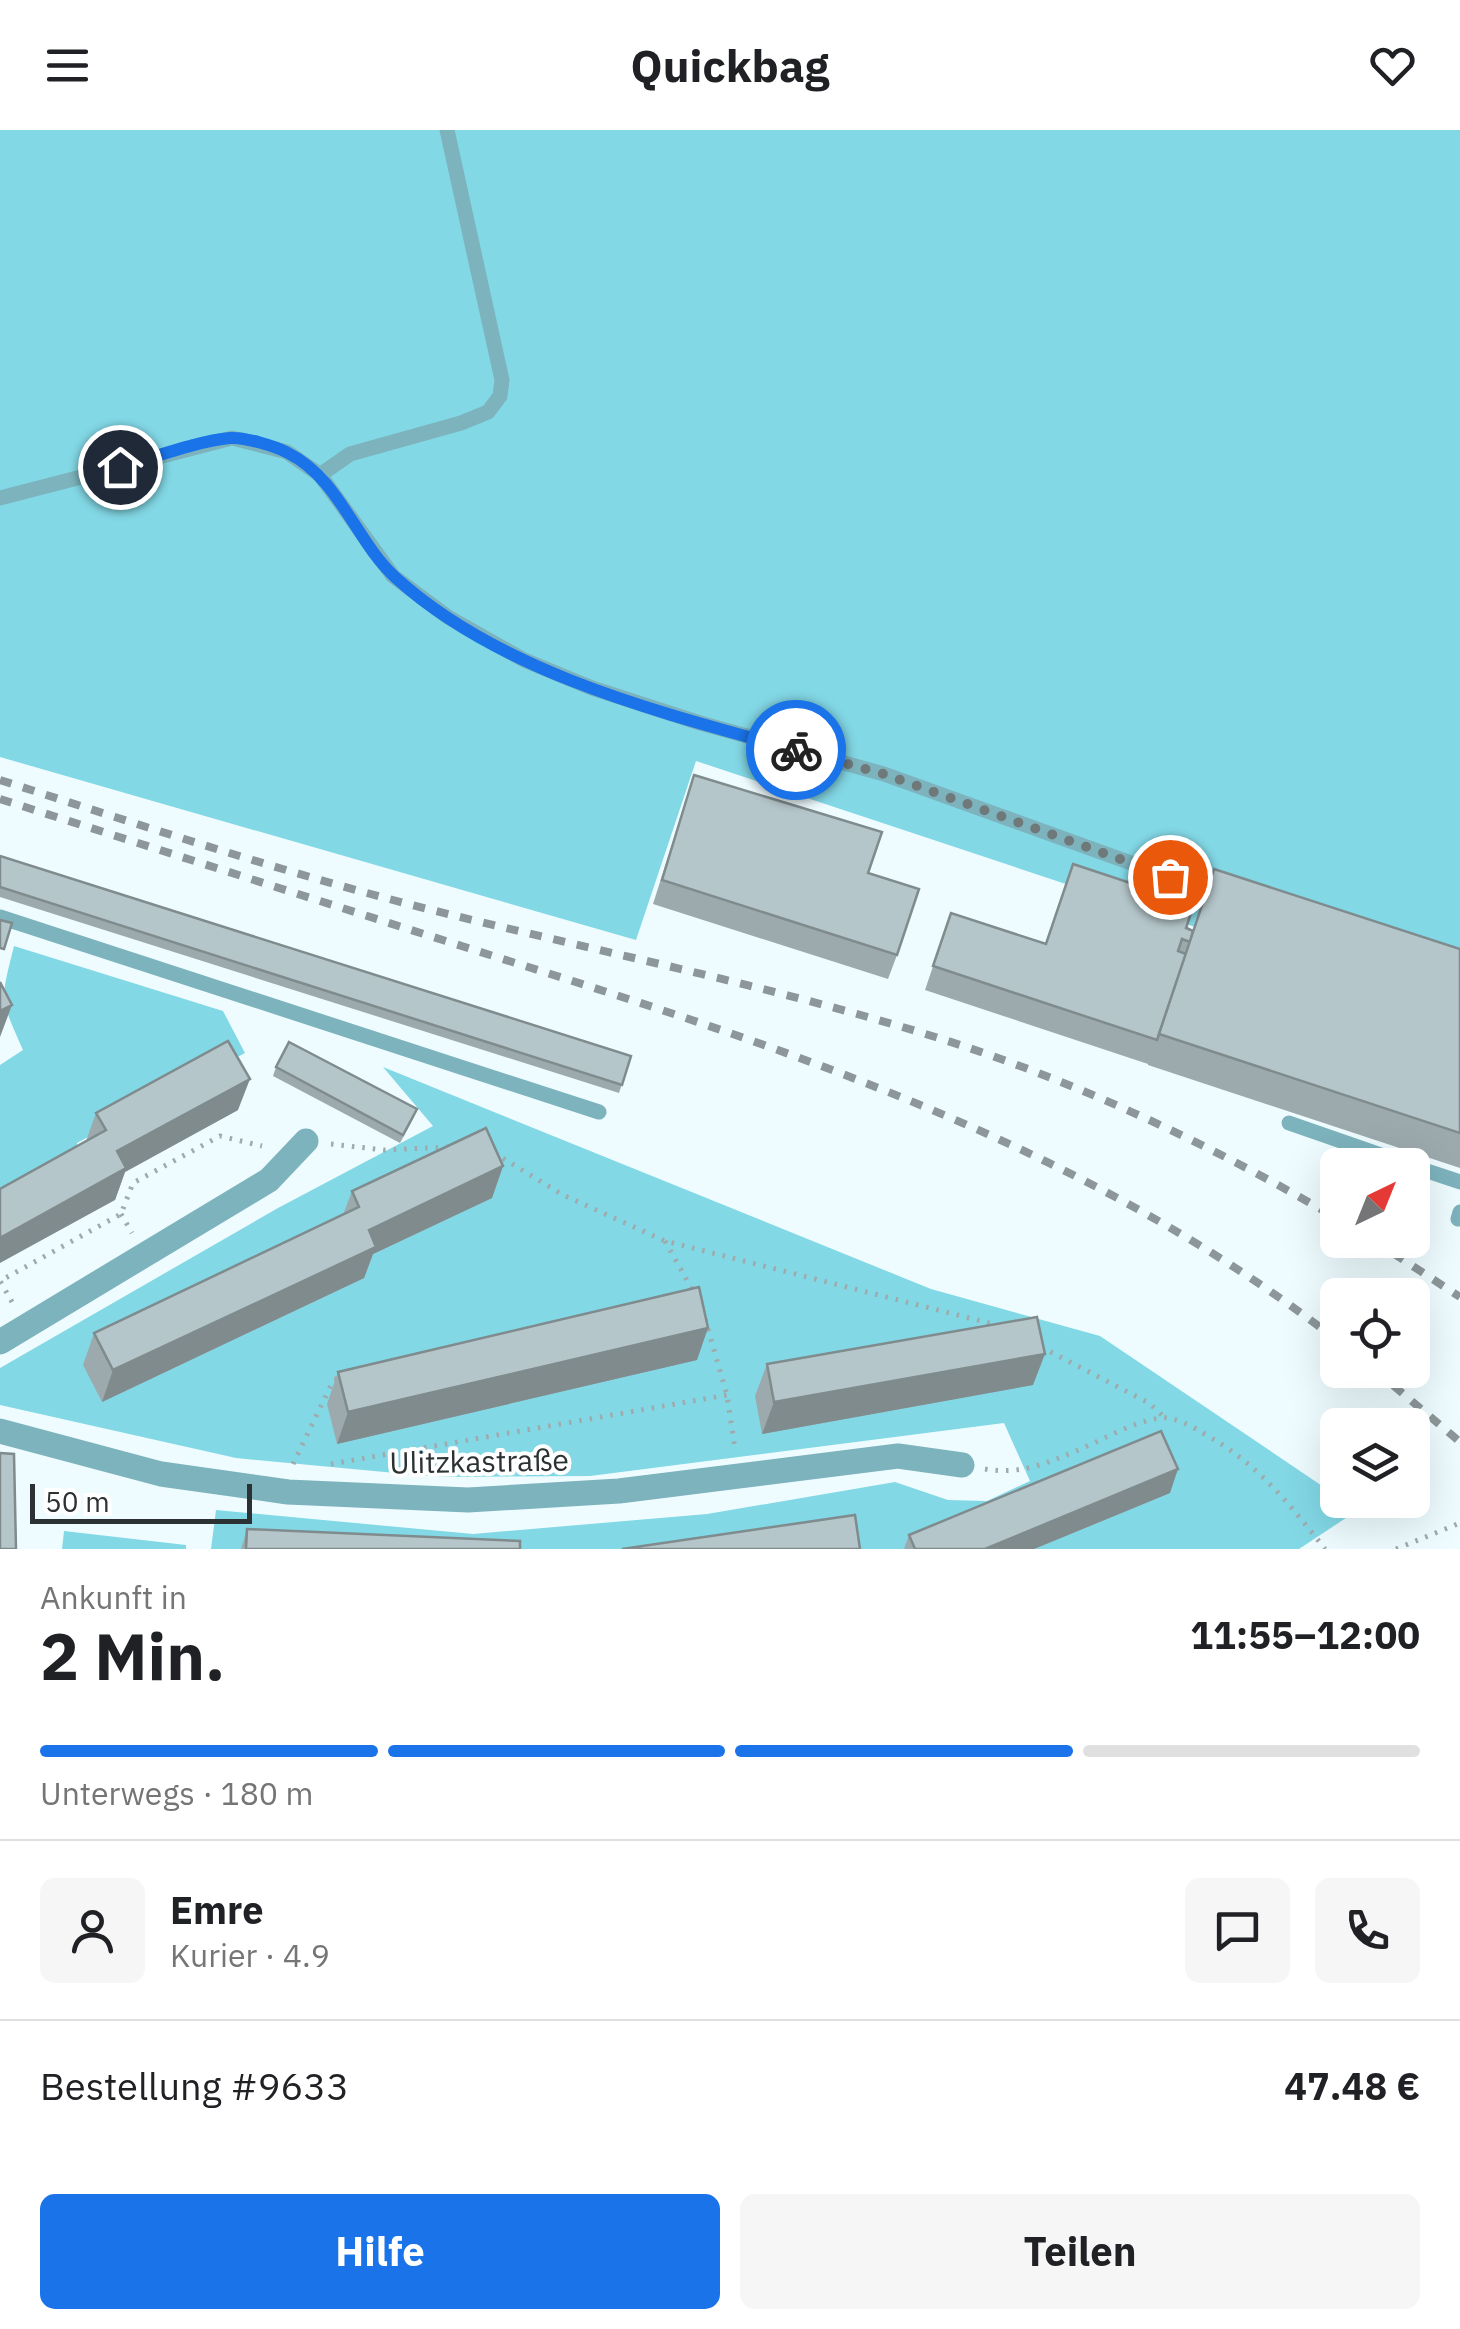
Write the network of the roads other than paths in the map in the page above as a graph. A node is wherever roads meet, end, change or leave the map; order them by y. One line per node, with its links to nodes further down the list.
1 (448, 130): 2 (lane)
2 (320, 475): 3 (lane); 4 (lane)
3 (0, 498)
4 (1236, 892)
5 (0, 917): 6 (lane)
6 (599, 1112)
7 (1289, 1123): 9 (lane)
8 (300, 1148): 12 (street)
9 (1360, 1148)
10 (1430, 1172): 11 (lane)
11 (1460, 1182)
12 (0, 1342)
13 (0, 1431): 14 (street, Ulitzkastraße)
14 (962, 1465)

